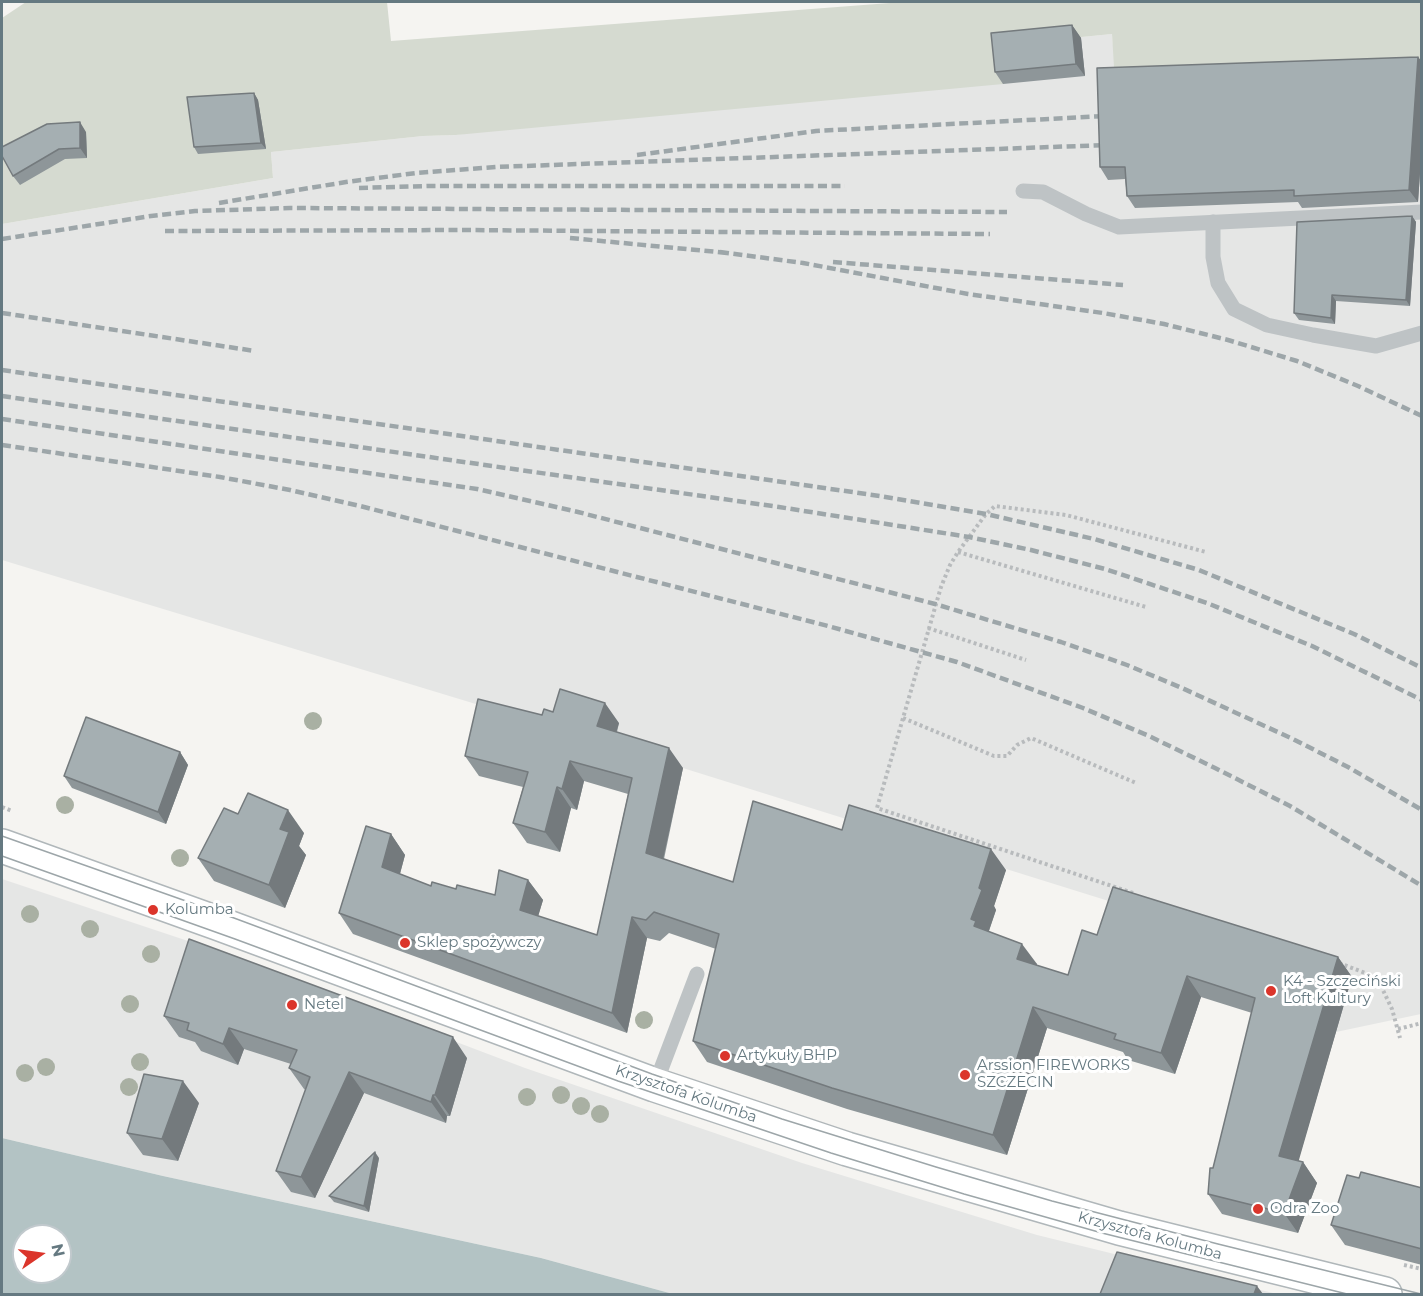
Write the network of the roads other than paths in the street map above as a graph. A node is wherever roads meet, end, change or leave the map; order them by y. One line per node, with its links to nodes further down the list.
1 (1023, 191): 3 (lane)
2 (1422, 212): 3 (lane)
3 (1213, 222): 4 (lane)
4 (1422, 333)
5 (2, 846): 7 (street, Krzysztofa Kolumba)
6 (697, 974): 7 (lane)
7 (655, 1084): 8 (street, Krzysztofa Kolumba)
8 (1385, 1294)

